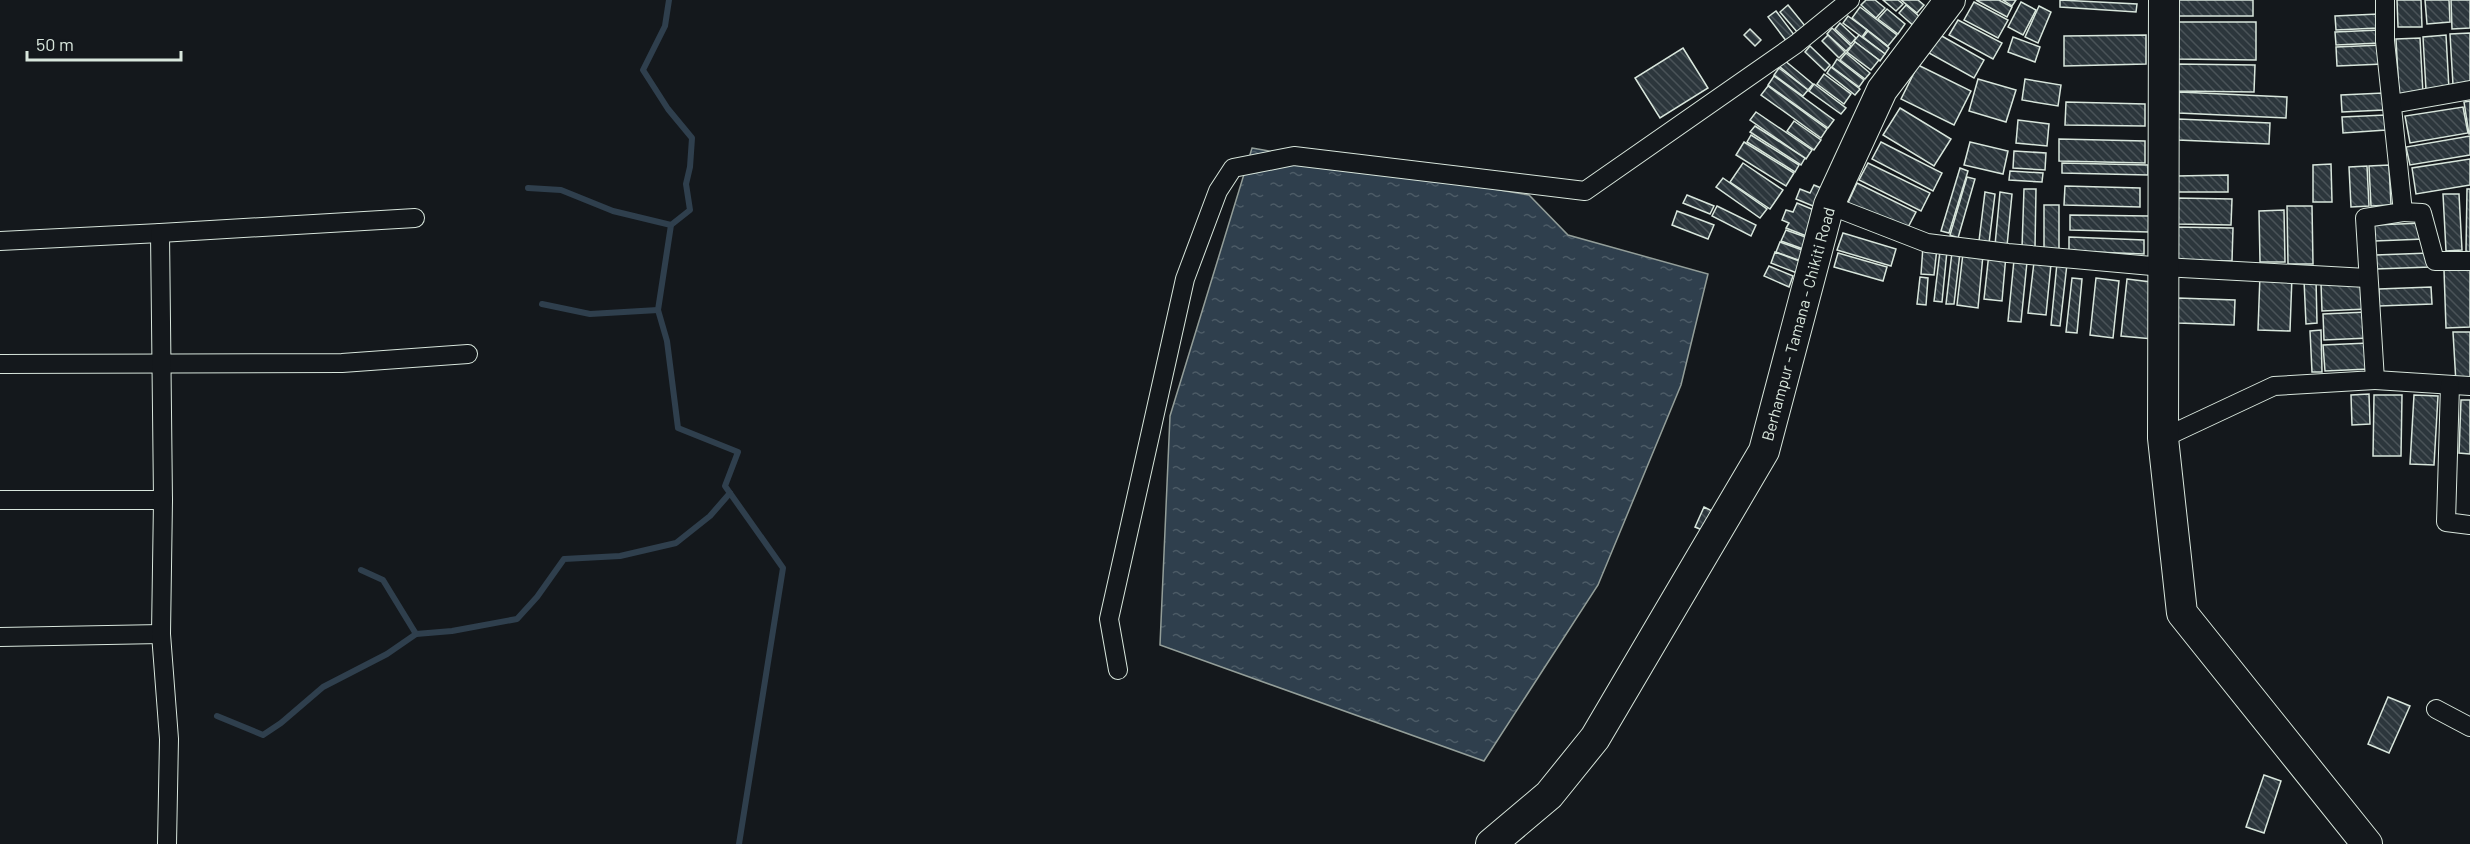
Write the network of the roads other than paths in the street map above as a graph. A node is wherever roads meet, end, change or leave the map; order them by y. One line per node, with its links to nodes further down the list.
1 (1850, 0): 27 (street)
2 (1950, 0): 7 (main road, Berhampur - Tamana - Chikiti Road)
3 (2164, 0): 13 (main road)
4 (2385, 0): 6 (street)
5 (2470, 90): 6 (street)
6 (2392, 104): 8 (street)
7 (1829, 205): 13 (street); 31 (main road, Berhampur - Tamana - Chikiti Road)
8 (2403, 213): 12 (street); 14 (street)
9 (415, 218): 10 (street)
10 (160, 233): 11 (street); 17 (street)
11 (0, 241)
12 (2470, 261)
13 (2163, 267): 14 (street); 21 (main road)
14 (2367, 278): 18 (street)
15 (468, 354): 17 (street)
16 (0, 364): 17 (street)
17 (161, 364): 23 (street)
18 (2375, 380): 19 (street); 21 (street)
19 (2450, 385): 20 (street); 24 (street)
20 (2470, 386)
21 (2163, 438): 32 (main road)
22 (0, 500): 23 (street)
23 (163, 500): 25 (street)
24 (2470, 525)
25 (161, 634): 26 (street); 30 (street)
26 (0, 637)
27 (1118, 670)
28 (2436, 710): 29 (street)
29 (2470, 727)
30 (167, 844)
31 (1491, 844)
32 (2367, 844)

